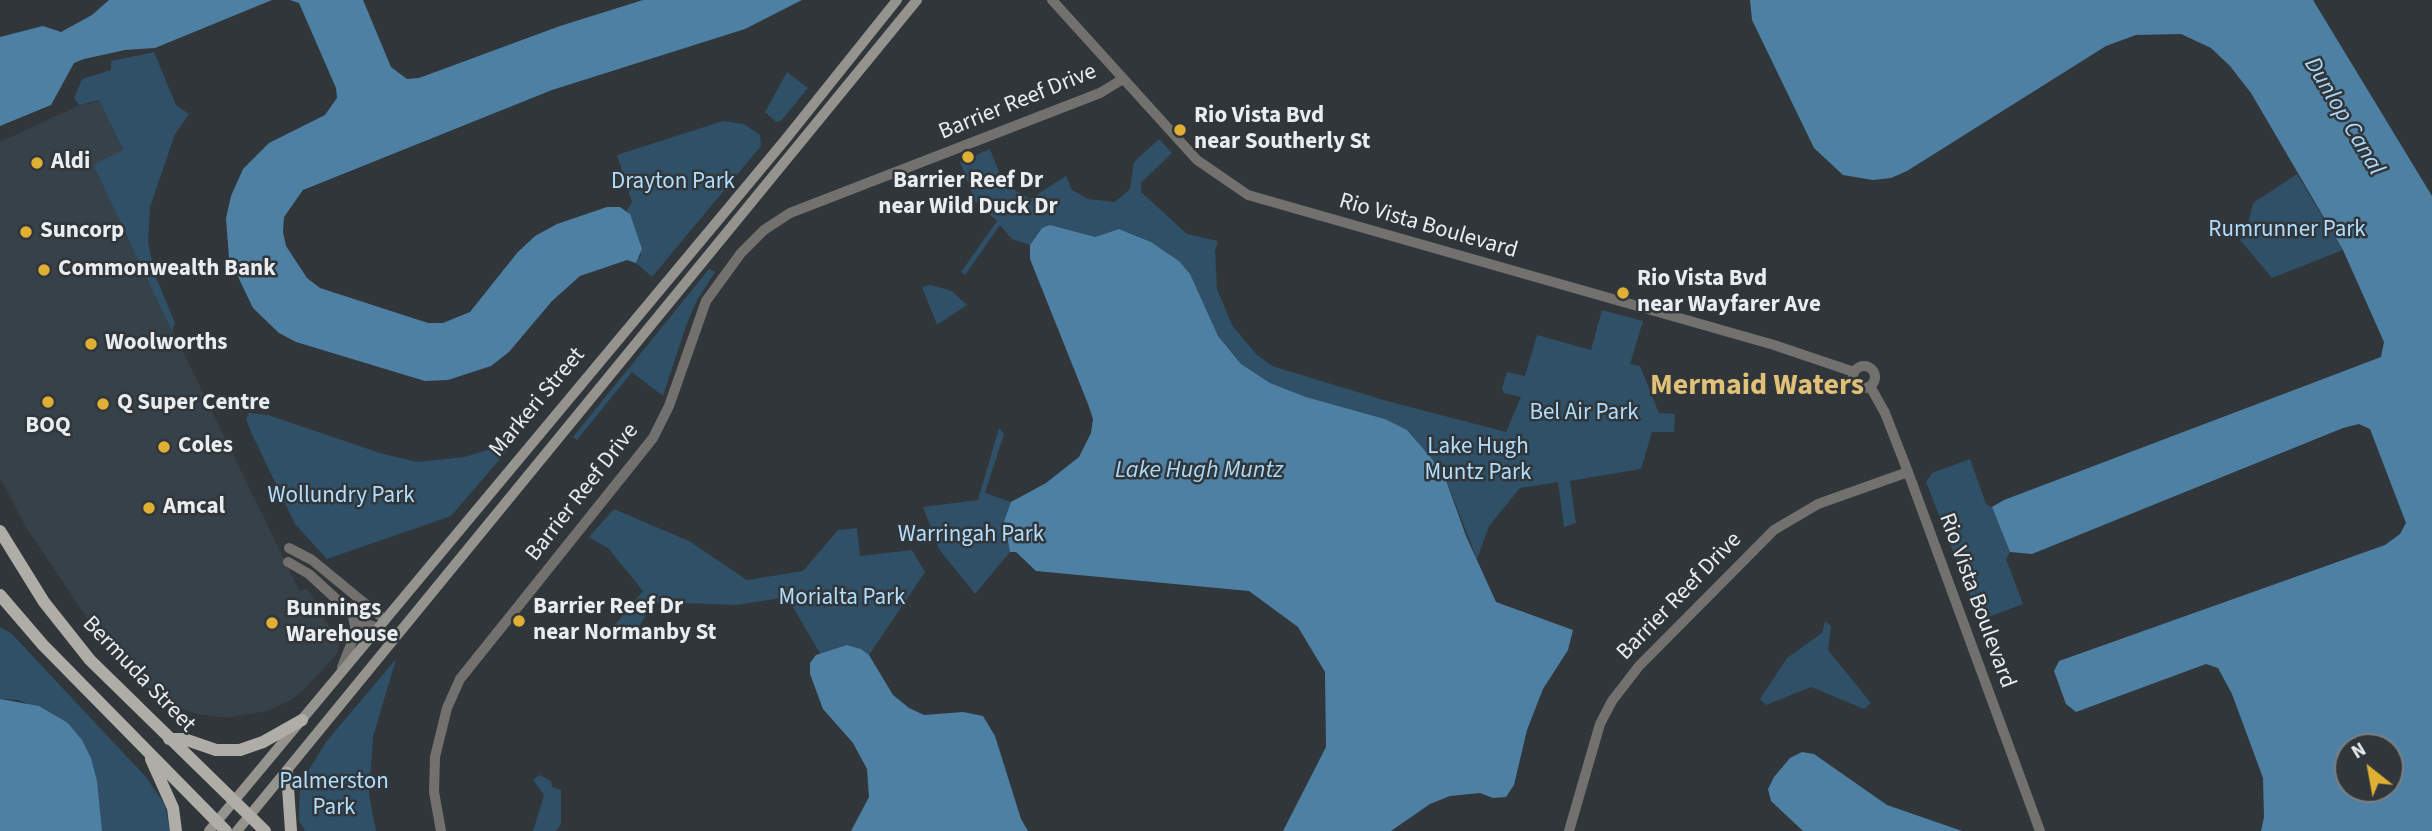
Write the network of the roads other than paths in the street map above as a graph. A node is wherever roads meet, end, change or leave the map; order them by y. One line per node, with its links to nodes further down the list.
1 (897, 0): 15 (main road, Markeri Street)
2 (917, 0): 16 (main road, Markeri Street)
3 (1056, 3): 4 (street, Rio Vista Boulevard)
4 (1123, 79): 5 (street, Rio Vista Boulevard); 29 (street, Barrier Reef Drive)
5 (1854, 372): 6 (street); 6 (street)
6 (1870, 386): 7 (street, Rio Vista Boulevard)
7 (1908, 472): 30 (street, Barrier Reef Drive); 31 (street, Rio Vista Boulevard)
8 (0, 531): 19 (main road, Bermuda Street)
9 (289, 548): 11 (street)
10 (288, 562): 13 (street)
11 (343, 586): 13 (street); 15 (street)
12 (0, 595): 20 (main road, Bermuda Street)
13 (344, 608): 14 (street)
14 (353, 615): 15 (street); 17 (street)
15 (382, 624): 16 (main road); 17 (main road, Markeri Street)
16 (398, 631): 21 (main road, Markeri Street)
17 (338, 677): 18 (main road, Markeri Street)
18 (302, 720): 19 (main road); 22 (main road, Markeri Street)
19 (169, 739): 22 (main road, Bermuda Street)
20 (149, 753): 24 (main road, Bermuda Street); 25 (main road)
21 (286, 773): 23 (main road, Markeri Street); 28 (main road)
22 (234, 801): 23 (main road, Bermuda Street); 24 (main road, Markeri Street)
23 (250, 816): 26 (main road, Markeri Street); 27 (main road, Bermuda Street)
24 (217, 828)
25 (176, 831)
26 (237, 831)
27 (265, 831)
28 (291, 831)
29 (441, 831)
30 (1569, 831)
31 (2040, 831)

